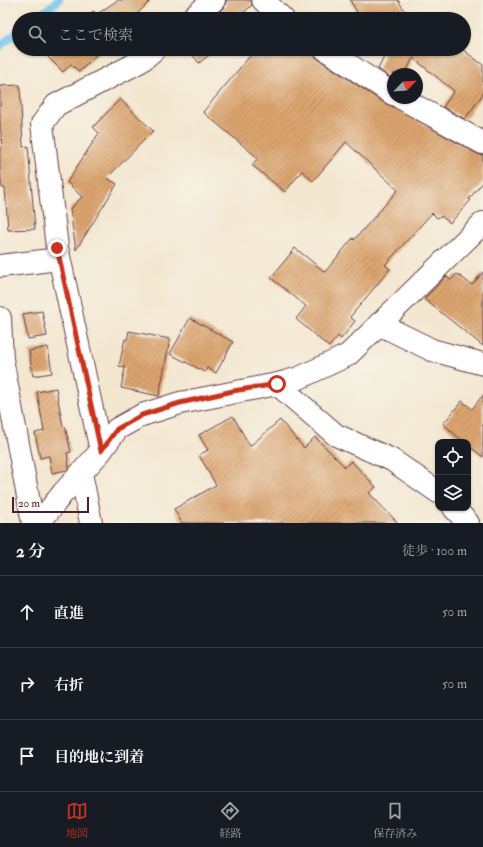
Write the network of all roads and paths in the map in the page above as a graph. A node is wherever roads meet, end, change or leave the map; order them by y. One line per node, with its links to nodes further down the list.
1 (214, 0): 3 (street)
2 (263, 0): 4 (street)
3 (199, 12)
4 (276, 12)
5 (146, 56): 11 (street)
6 (336, 56): 7 (street)
7 (387, 90)
8 (412, 104): 9 (street)
9 (483, 143)
10 (483, 223): 14 (street)
11 (60, 259): 12 (street); 17 (street)
12 (0, 266)
13 (0, 318): 21 (street)
14 (379, 324): 15 (street); 16 (street)
15 (483, 364)
16 (277, 384): 17 (street); 19 (street)
17 (101, 451): 18 (street)
18 (81, 473): 22 (street); 23 (street)
19 (435, 490)
20 (457, 511): 24 (street)
21 (33, 523)
22 (39, 523)
23 (91, 523)
24 (468, 523)

